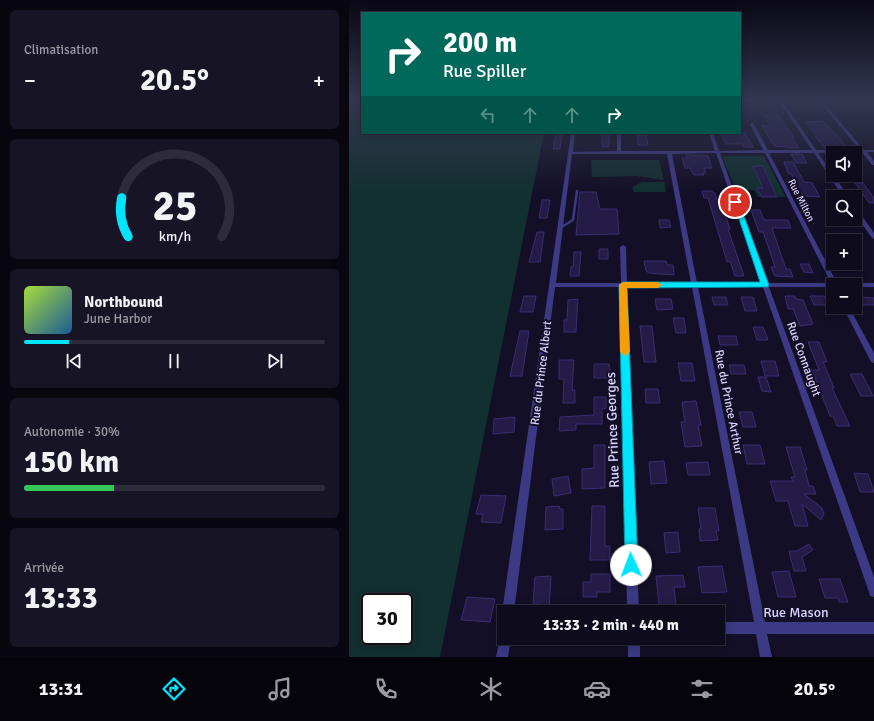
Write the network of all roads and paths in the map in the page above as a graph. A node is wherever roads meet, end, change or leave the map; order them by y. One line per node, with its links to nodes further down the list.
1 (755, 131): 14 (street, Rue Milton)
2 (801, 131): 7 (street)
3 (846, 131): 8 (street)
4 (573, 134): 10 (street, Rue du Prince Albert)
5 (619, 134): 11 (street)
6 (711, 134): 13 (street, Rue Connaught)
7 (815, 151): 8 (street); 14 (street); 16 (street)
8 (863, 151): 9 (street); 15 (street)
9 (874, 151)
10 (570, 152): 11 (street); 19 (street, Rue du Prince Albert)
11 (619, 152): 12 (street)
12 (669, 152): 13 (street); 25 (street, Rue du Prince Arthur)
13 (718, 152): 14 (street); 26 (street, Rue Connaught)
14 (766, 152): 22 (street, Rue Milton)
15 (874, 164)
16 (841, 190)
17 (577, 191): 19 (lane)
18 (862, 220): 20 (street)
19 (560, 228): 23 (street, Rue du Prince Albert)
20 (874, 237)
21 (623, 247): 24 (street, Rue Prince Georges)
22 (831, 278)
23 (553, 285): 24 (street); 33 (street, Rue du Prince Albert)
24 (623, 285): 25 (street); 34 (street, Rue Prince Georges)
25 (694, 285): 26 (street); 35 (street, Rue du Prince Arthur)
26 (765, 285): 27 (street); 32 (street, Rue Connaught)
27 (826, 285)
28 (862, 285): 29 (street)
29 (874, 285)
30 (850, 314): 31 (street)
31 (874, 360)
32 (874, 592)
33 (509, 605)
34 (633, 605)
35 (760, 627): 36 (street, Rue Mason); 37 (street, Rue Mason); 42 (street, Rue du Prince Arthur)
36 (725, 628)
37 (874, 628)
38 (504, 645): 40 (street)
39 (634, 645): 41 (street)
40 (502, 657)
41 (634, 657)
42 (766, 657)

